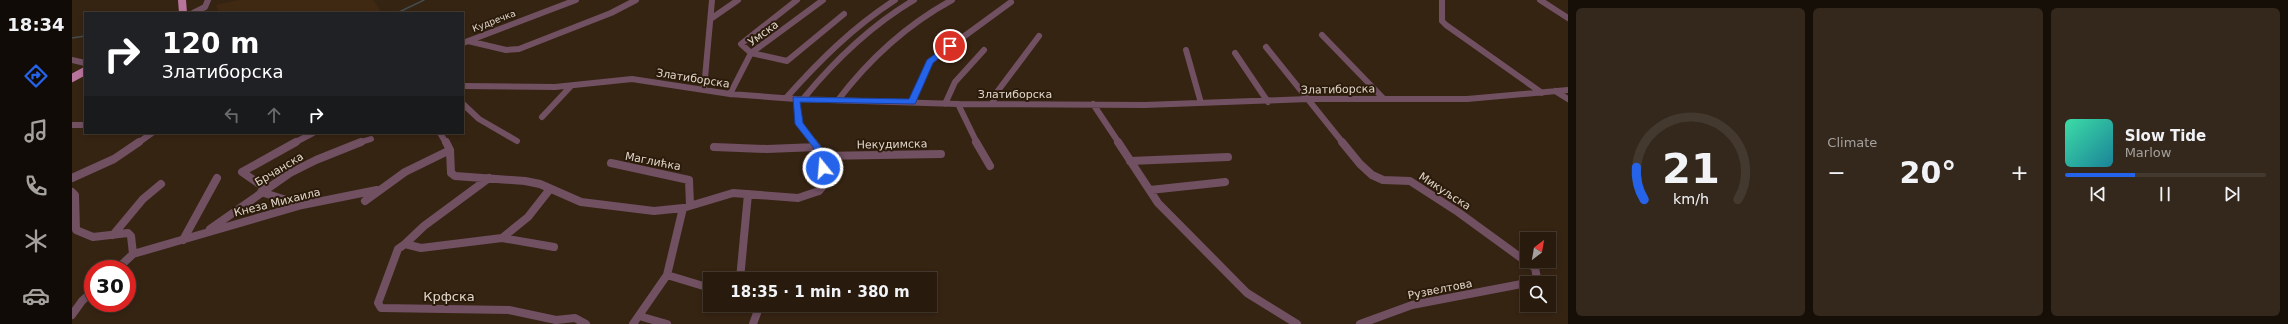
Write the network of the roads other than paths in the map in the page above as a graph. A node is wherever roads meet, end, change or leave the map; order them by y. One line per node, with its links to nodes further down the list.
1 (182, 0): 15 (main road)
2 (208, 0): 16 (street)
3 (576, 0): 22 (street, Кудречка)
4 (636, 0): 22 (street)
5 (712, 0): 18 (street)
6 (738, 0): 18 (street)
7 (797, 0): 26 (street)
8 (823, 0): 26 (street, Умска)
9 (895, 0): 39 (street)
10 (914, 0): 41 (street)
11 (952, 0): 44 (street)
12 (1442, 0): 37 (street)
13 (1540, 0): 19 (street)
14 (1011, 2): 45 (street)
15 (183, 12)
16 (195, 12)
17 (844, 14): 26 (street)
18 (712, 18): 34 (street)
19 (1568, 18)
20 (1322, 35): 40 (street)
21 (1039, 36): 50 (street)
22 (465, 42)
23 (1266, 47): 42 (street, Микуљска)
24 (984, 50): 48 (street)
25 (1186, 50): 47 (street)
26 (751, 53): 38 (street, Умска)
27 (1235, 53): 46 (street)
28 (72, 60): 29 (street)
29 (84, 63)
30 (84, 72): 31 (main road)
31 (72, 78)
32 (464, 86): 33 (street, Златиборска)
33 (571, 86): 34 (street, Златиборска); 53 (street)
34 (704, 89): 38 (street, Златиборска)
35 (1568, 90): 36 (street, Златиборска)
36 (1554, 91): 37 (street, Златиборска); 43 (street)
37 (1542, 93): 40 (street, Златиборска)
38 (730, 94): 39 (street, Златиборска)
39 (786, 98): 41 (street, Златиборска)
40 (1383, 98): 42 (street, Златиборска)
41 (799, 99): 44 (street, Златиборска); 62 (street)
42 (1308, 99): 46 (street, Златиборска); 95 (street, Микуљска)
43 (1568, 99)
44 (838, 100): 45 (street, Златиборска)
45 (912, 102): 48 (street, Златиборска)
46 (1268, 102): 47 (street, Златиборска)
47 (1201, 103): 51 (street, Златиборска)
48 (945, 104): 49 (street, Златиборска)
49 (958, 104): 50 (street, Златиборска); 69 (street)
50 (992, 104): 51 (street, Златиборска)
51 (1093, 104): 67 (street)
52 (464, 105): 60 (street)
53 (542, 117)
54 (72, 125): 55 (street)
55 (84, 125)
56 (151, 134): 70 (street)
57 (311, 134): 76 (street)
58 (441, 134): 63 (street)
59 (371, 138): 76 (street, Брчанска)
60 (516, 141)
61 (714, 147): 62 (street)
62 (817, 147): 65 (street)
63 (450, 150): 72 (street); 77 (street, Кнеза Михаила)
64 (941, 154): 65 (street, Некудимска)
65 (820, 156): 80 (street)
66 (1228, 157): 67 (street)
67 (1130, 161): 78 (street)
68 (611, 163): 83 (street, Маглићка)
69 (990, 166)
70 (72, 178)
71 (217, 178): 88 (street)
72 (489, 178): 75 (street); 89 (street)
73 (1225, 182): 78 (street)
74 (161, 184): 86 (street)
75 (550, 189): 83 (street); 87 (street)
76 (263, 190): 82 (street); 85 (street, Брчанска)
77 (378, 190): 81 (street, Кнеза Михаила); 82 (street, Кнеза Михаила)
78 (1150, 190): 107 (street)
79 (72, 192): 84 (street)
80 (748, 194): 83 (street); 93 (street)
81 (365, 202)
82 (302, 205): 85 (street, Кнеза Михаила)
83 (687, 206): 94 (street)
84 (74, 232): 86 (street)
85 (205, 232): 88 (street, Кнеза Михаила)
86 (113, 235): 91 (street)
87 (502, 238): 89 (street); 90 (street)
88 (183, 240): 91 (street, Кнеза Михаила)
89 (405, 244): 103 (street, Крфска)
90 (554, 247)
91 (133, 254): 92 (street)
92 (127, 260)
93 (741, 272)
94 (667, 275): 97 (street); 102 (street)
95 (1537, 276)
96 (1520, 284): 108 (street, Рузвелтова)
97 (703, 286)
98 (82, 301): 99 (street); 101 (street)
99 (72, 308)
100 (759, 312): 106 (street)
101 (72, 316)
102 (639, 316): 104 (street); 105 (street)
103 (586, 324)
104 (633, 324)
105 (667, 324)
106 (753, 324)
107 (1297, 324)
108 (1360, 324)

